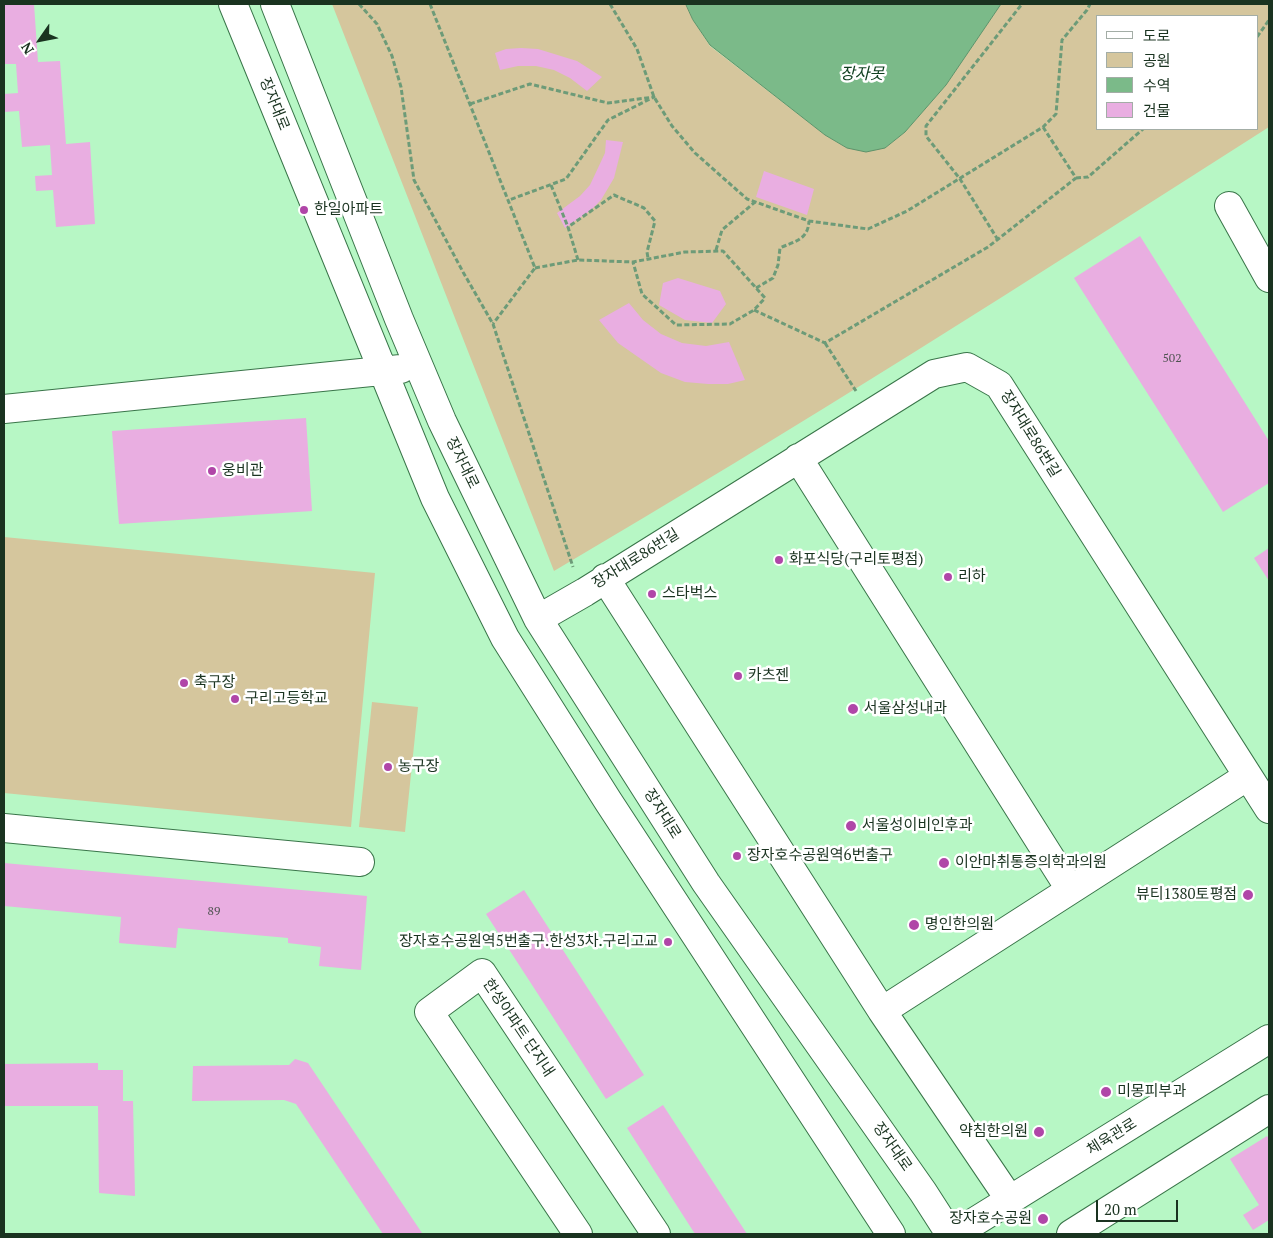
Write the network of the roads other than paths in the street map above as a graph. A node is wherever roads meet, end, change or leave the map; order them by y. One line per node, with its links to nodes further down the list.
1 (233, 4): 6 (street, 장자대로)
2 (275, 4): 5 (street, 장자대로)
3 (1229, 206): 4 (street)
4 (1269, 278)
5 (420, 367): 6 (street); 10 (street, 장자대로)
6 (383, 371): 7 (street); 22 (street, 장자대로)
7 (4, 409)
8 (798, 458): 9 (street, 장자대로86번길); 11 (street, 장자대로86번길); 15 (street)
9 (605, 578): 10 (street, 장자대로86번길); 16 (street)
10 (538, 619): 23 (street, 장자대로)
11 (1248, 776): 12 (street, 장자대로86번길); 15 (street)
12 (1269, 809)
13 (4, 828): 14 (street)
14 (360, 862)
15 (1070, 889): 16 (street)
16 (882, 1010): 19 (street)
17 (1269, 1039): 19 (street, 체육관로)
18 (1269, 1109): 25 (street)
19 (1010, 1200): 24 (street, 체육관로)
20 (578, 1234): 21 (street, 한성아파트 단지내)
21 (656, 1234)
22 (891, 1234)
23 (950, 1234)
24 (955, 1234)
25 (1071, 1234)

